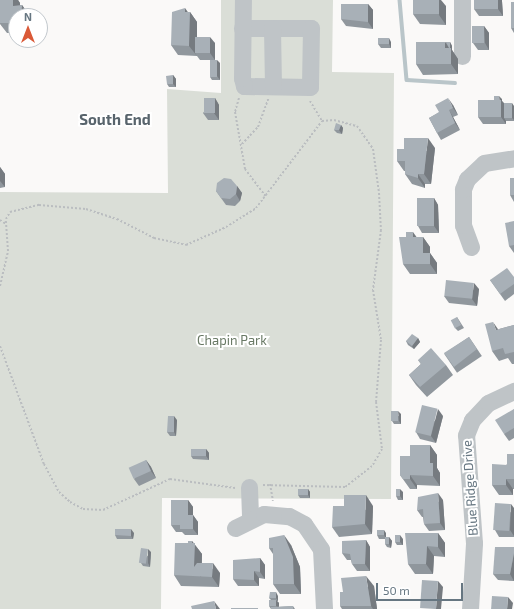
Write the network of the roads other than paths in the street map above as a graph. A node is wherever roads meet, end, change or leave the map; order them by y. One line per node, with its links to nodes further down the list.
1 (243, 0): 3 (street)
2 (462, 0): 5 (street)
3 (242, 28): 4 (street); 6 (street)
4 (272, 28): 6 (street); 6 (street)
5 (462, 56)
6 (270, 86)
7 (514, 158): 8 (street)
8 (471, 247)
9 (514, 391): 14 (street, Blue Ridge Drive)
10 (249, 487): 11 (street)
11 (250, 518): 12 (street); 13 (street)
12 (235, 528)
13 (324, 609)
14 (470, 609)

